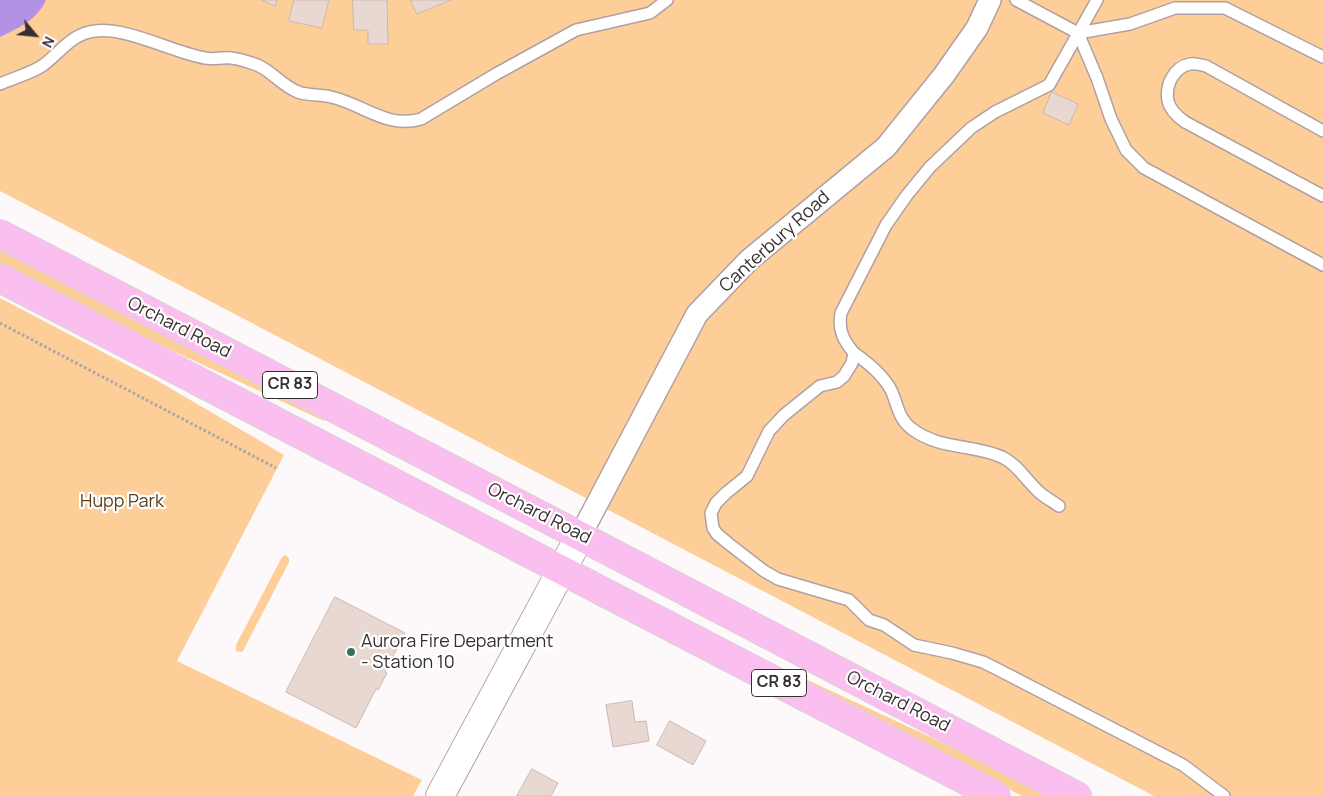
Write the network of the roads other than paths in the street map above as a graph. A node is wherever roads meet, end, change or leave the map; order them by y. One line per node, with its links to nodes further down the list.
1 (667, 0): 7 (lane)
2 (990, 0): 15 (street, Canterbury Road)
3 (1016, 0): 5 (lane)
4 (1097, 0): 5 (lane)
5 (1078, 33): 6 (lane); 11 (lane); 13 (lane)
6 (1323, 58)
7 (0, 84)
8 (1323, 131): 9 (lane)
9 (1323, 196)
10 (0, 234): 15 (main road, Orchard Road / CR 83)
11 (1323, 265)
12 (0, 278): 16 (main road, CR 83)
13 (854, 353): 14 (lane); 20 (lane)
14 (1059, 506)
15 (580, 536): 16 (street); 19 (main road, Orchard Road / CR 83)
16 (562, 570): 17 (street); 18 (main road, CR 83)
17 (440, 796)
18 (996, 796)
19 (1077, 796)
20 (1224, 796)

